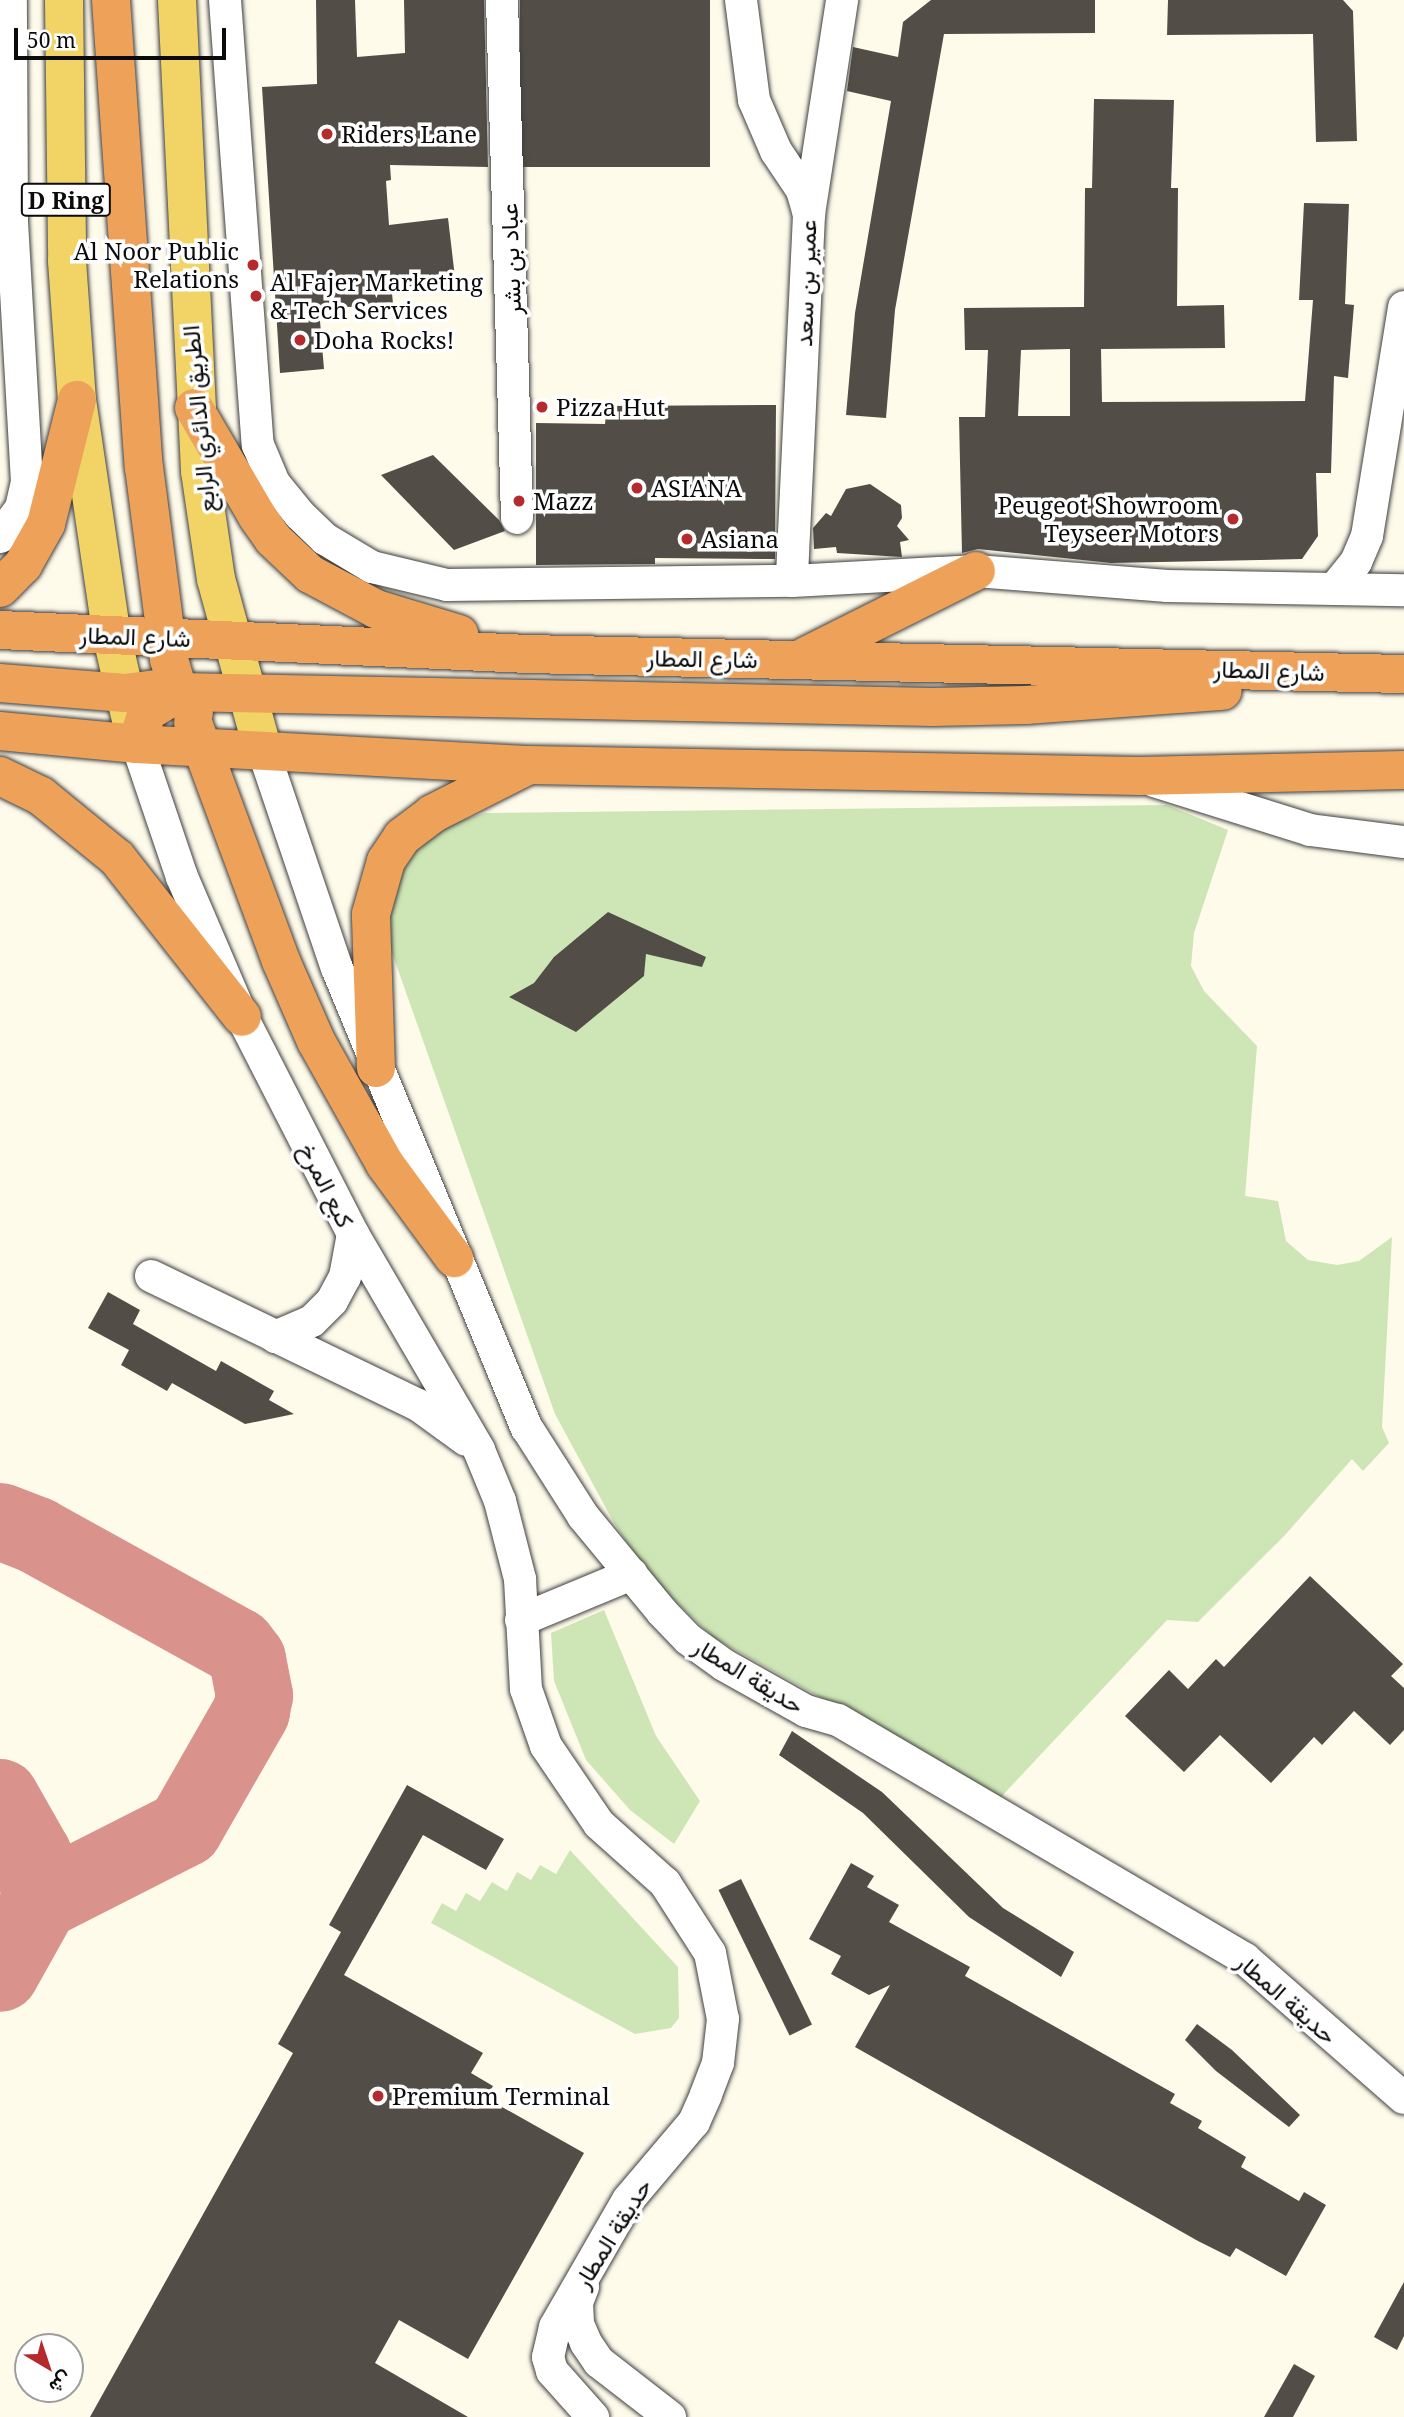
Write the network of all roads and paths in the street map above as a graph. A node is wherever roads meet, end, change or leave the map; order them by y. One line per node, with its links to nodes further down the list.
1 (11, 0): 15 (street)
2 (64, 0): 11 (main road, D Ring)
3 (111, 0): 23 (highway)
4 (177, 0): 12 (main road, الطريق الدائري الرابع)
5 (226, 0): 17 (street)
6 (502, 0): 13 (street, عباد بن بشر)
7 (741, 0): 9 (street, عمير بن سعد)
8 (842, 0): 9 (street)
9 (809, 215): 17 (street, عمير بن سعد)
10 (1404, 307): 14 (street)
11 (77, 400): 18 (highway); 22 (main road, D Ring)
12 (194, 408): 24 (main road, الطريق الدائري الرابع); 25 (highway)
13 (517, 518)
14 (1367, 536): 19 (street); 20 (street)
15 (0, 537)
16 (976, 571): 17 (street); 19 (street); 26 (highway)
17 (792, 581)
18 (0, 588)
19 (1334, 589): 20 (street)
20 (1402, 590)
21 (0, 630): 22 (highway, شارع المطار)
22 (112, 637): 23 (highway, شارع المطار); 29 (highway); 30 (main road, D Ring)
23 (166, 637): 24 (highway, شارع المطار); 29 (highway)
24 (230, 638): 25 (highway, شارع المطار); 29 (highway); 31 (main road, الطريق الدائري الرابع)
25 (528, 654): 26 (highway, شارع المطار)
26 (799, 660): 27 (highway, شارع المطار)
27 (1404, 676): 31 (highway)
28 (0, 683): 30 (highway)
29 (177, 690): 30 (highway); 31 (highway); 33 (highway); 34 (highway); 35 (highway)
30 (125, 693): 33 (main road, D Ring)
31 (248, 693): 35 (main road, الطريق الدائري الرابع)
32 (0, 731): 33 (highway)
33 (137, 744): 34 (highway); 41 (street, كبع المرخ)
34 (201, 744): 35 (highway); 44 (highway)
35 (262, 747): 36 (highway); 42 (street)
36 (529, 765): 39 (highway); 42 (highway)
37 (1404, 770): 39 (highway)
38 (0, 776): 41 (highway)
39 (1139, 776): 40 (street)
40 (1404, 842)
41 (242, 1017): 43 (street, كبع المرخ)
42 (376, 1068): 44 (street)
43 (353, 1234): 46 (street); 47 (street, كبع المرخ)
44 (454, 1258): 48 (street)
45 (151, 1276): 46 (street)
46 (275, 1337): 47 (street)
47 (479, 1450): 49 (street, كبع المرخ)
48 (632, 1574): 49 (street); 50 (street, حديقة المطار)
49 (521, 1620): 51 (street, حديقة المطار)
50 (1404, 2098)
51 (588, 2273): 52 (street, حديقة المطار); 53 (street)
52 (593, 2417)
53 (670, 2417)

